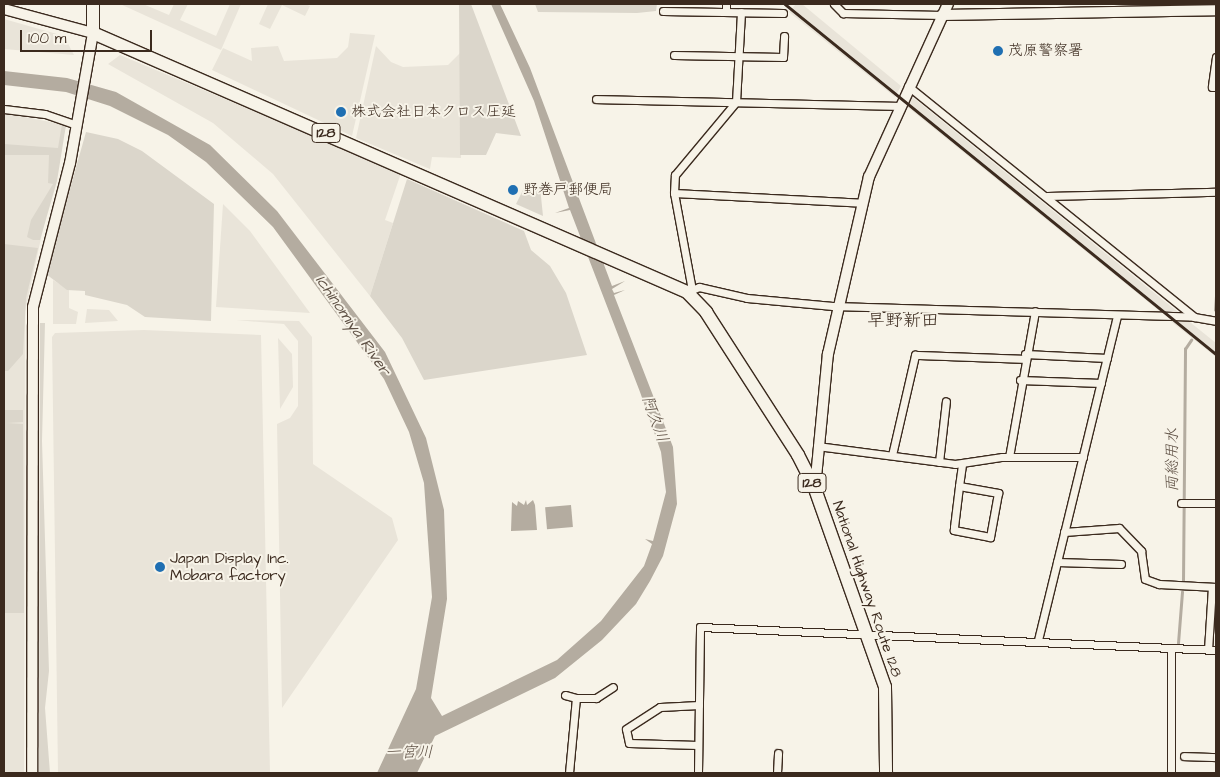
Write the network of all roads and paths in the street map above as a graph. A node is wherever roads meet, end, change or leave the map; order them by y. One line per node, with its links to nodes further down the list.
1 (93, 4): 14 (highway)
2 (726, 4): 10 (street)
3 (834, 4): 13 (street)
4 (948, 4): 13 (street)
5 (677, 7): 9 (street); 10 (street)
6 (1145, 7): 8 (street); 13 (street)
7 (4, 9): 14 (street)
8 (1216, 10)
9 (663, 11)
10 (726, 12): 11 (street)
11 (740, 12): 12 (street); 17 (street)
12 (783, 13)
13 (942, 15): 19 (street)
14 (93, 33): 25 (street); 30 (highway, National Highway Route 128 / 128)
15 (784, 36): 17 (street)
16 (674, 55): 17 (street)
17 (738, 57): 22 (street)
18 (1216, 57): 20 (street)
19 (908, 86): 23 (street); 28 (street)
20 (1216, 87)
21 (596, 100): 22 (street)
22 (736, 102): 23 (street); 27 (street)
23 (898, 106): 29 (street)
24 (4, 109): 25 (street)
25 (77, 123): 68 (street)
26 (1216, 192): 28 (street)
27 (674, 193): 29 (street); 30 (street)
28 (1047, 196): 34 (street)
29 (862, 203): 31 (street)
30 (689, 291): 31 (street); 48 (highway, National Highway Route 128 / 128)
31 (839, 306): 32 (street); 41 (street)
32 (1035, 311): 33 (street); 36 (street)
33 (1117, 315): 34 (street); 37 (street)
34 (1194, 317): 35 (street)
35 (1216, 321)
36 (1025, 357): 37 (street); 38 (street); 42 (street)
37 (1107, 358): 39 (street)
38 (1020, 380): 39 (street); 43 (street)
39 (1102, 383): 44 (street)
40 (946, 401): 45 (street)
41 (817, 446): 42 (street); 48 (street)
42 (892, 455): 45 (street)
43 (1009, 457): 44 (street); 46 (street)
44 (1083, 457): 51 (street)
45 (939, 462): 46 (street)
46 (962, 464): 47 (street)
47 (959, 486): 47 (street)
48 (815, 489): 55 (highway, National Highway Route 128 / 128)
49 (1184, 502): 50 (street)
50 (1216, 503)
51 (1064, 532): 52 (street); 54 (street)
52 (1057, 562): 53 (street); 56 (street)
53 (1122, 564)
54 (1214, 587): 58 (street)
55 (865, 636): 56 (street); 63 (street); 72 (highway, National Highway Route 128 / 128)
56 (1038, 640): 57 (street)
57 (1172, 648): 58 (street); 73 (street)
58 (1208, 650): 59 (street)
59 (1216, 650)
60 (613, 688): 62 (street)
61 (566, 695): 62 (street)
62 (576, 698): 69 (street)
63 (699, 705): 64 (street); 64 (street)
64 (698, 745): 70 (street)
65 (778, 753): 71 (street)
66 (1184, 756): 67 (street)
67 (1216, 757)
68 (32, 773)
69 (569, 773)
70 (698, 773)
71 (778, 773)
72 (886, 773)
73 (1171, 773)

